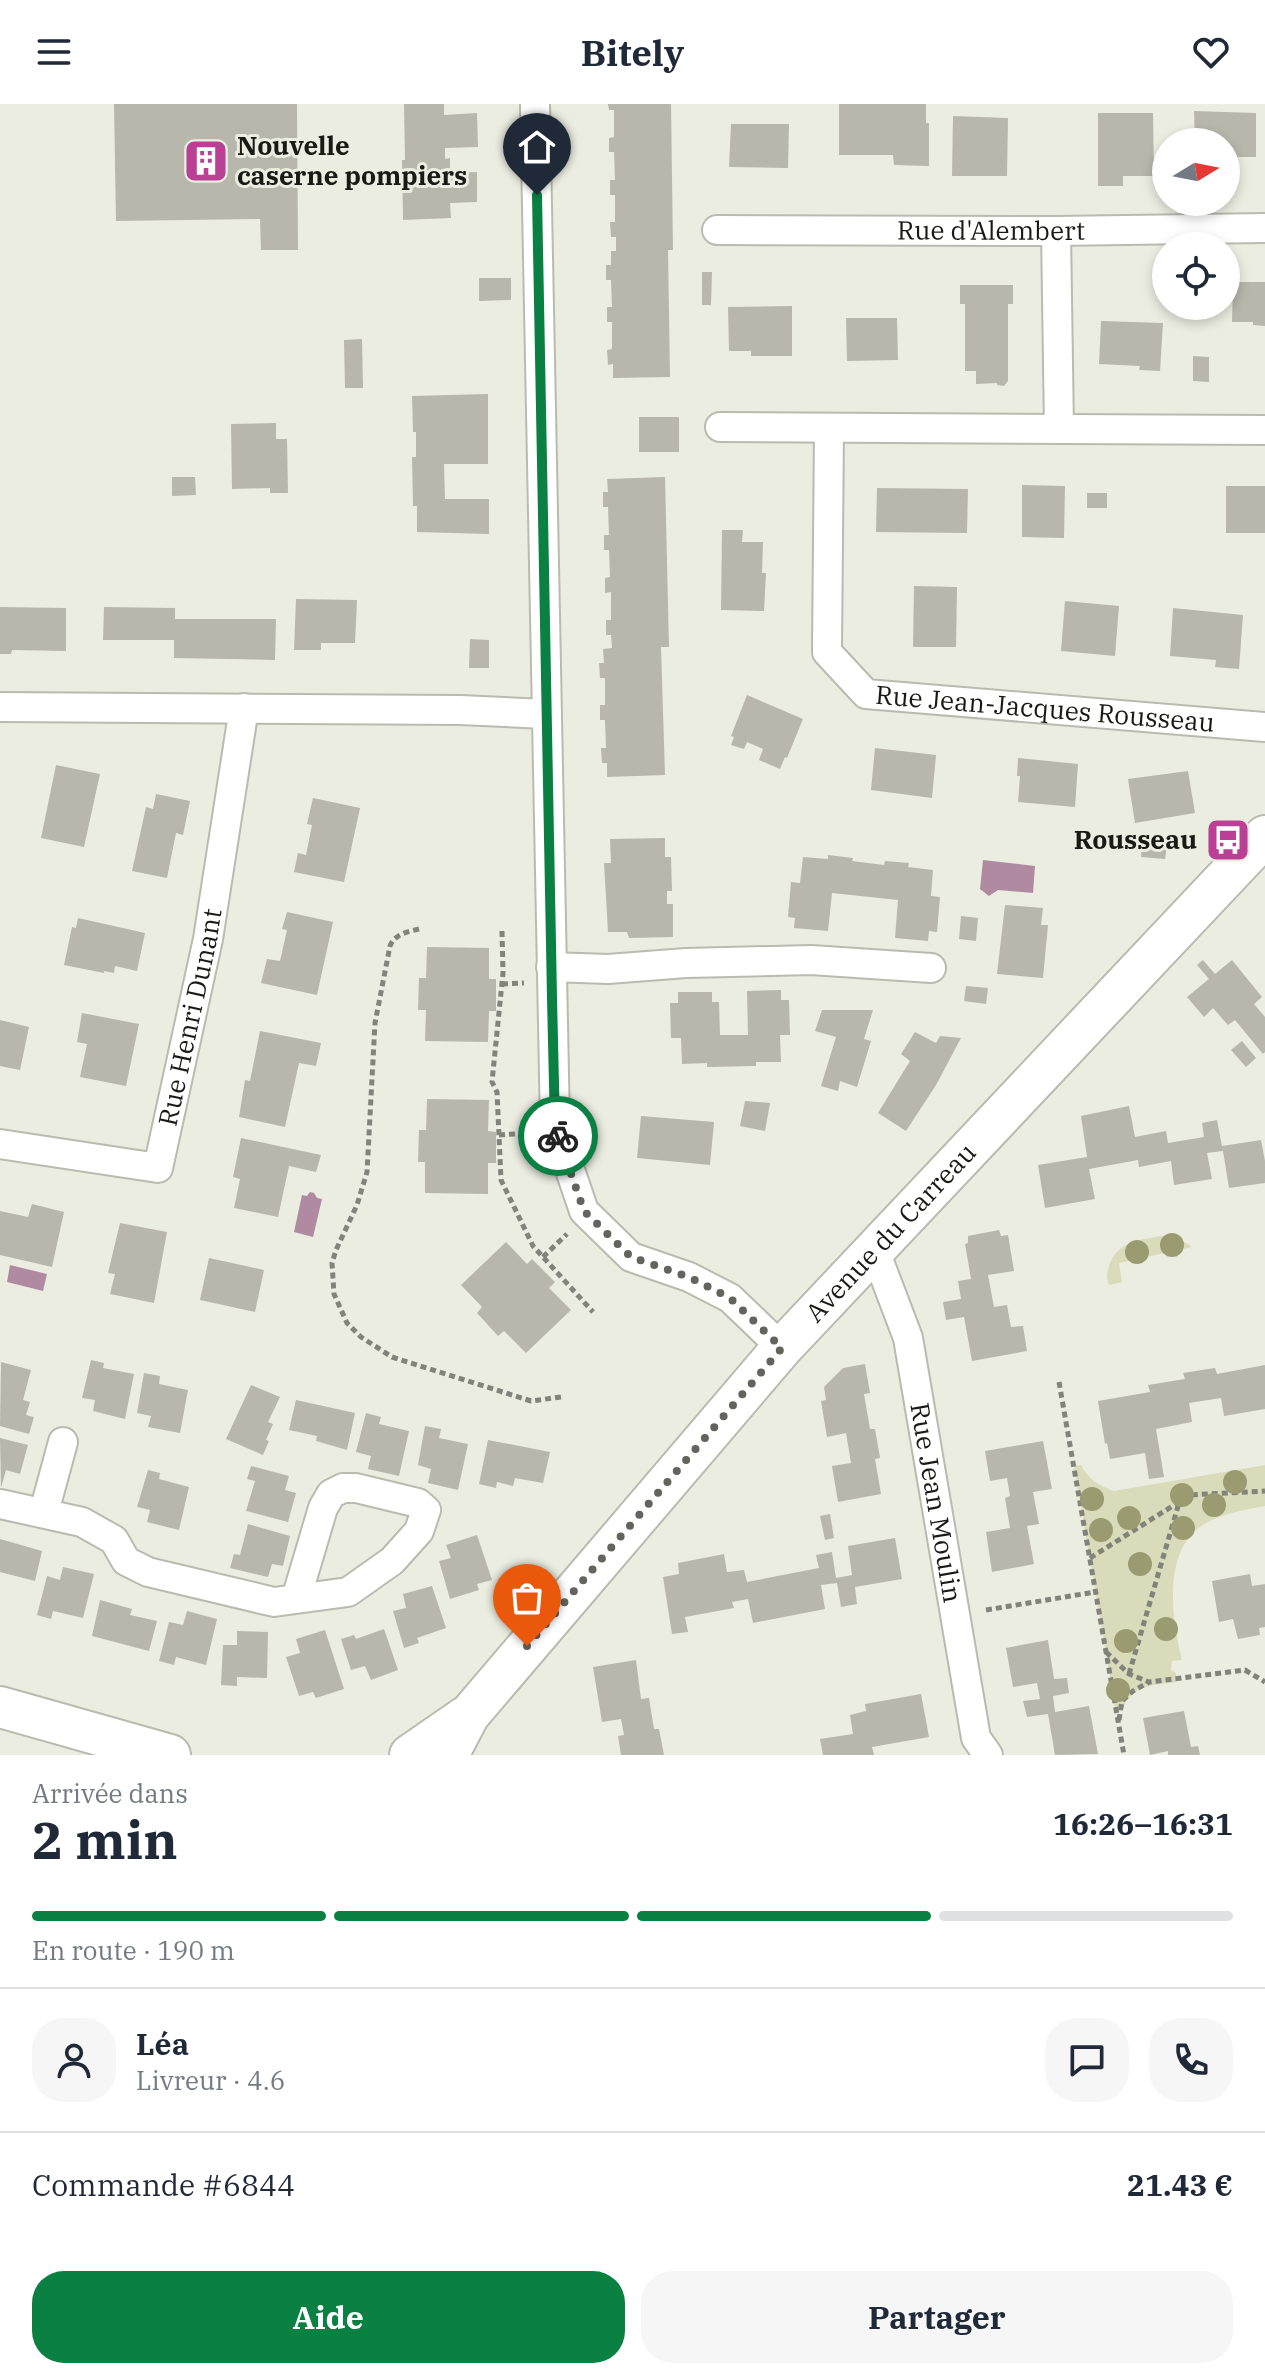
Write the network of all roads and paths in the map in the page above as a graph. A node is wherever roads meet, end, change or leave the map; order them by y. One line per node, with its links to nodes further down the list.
1 (535, 104): 11 (street)
2 (1265, 228): 4 (street, Rue d'Alembert)
3 (717, 230): 4 (street, Rue d'Alembert)
4 (1056, 231): 7 (street)
5 (720, 427): 6 (street)
6 (829, 429): 7 (street); 12 (street, Rue Jean-Jacques Rousseau)
7 (1059, 429): 8 (street)
8 (1265, 430)
9 (0, 707): 10 (street)
10 (244, 708): 11 (street); 22 (street, Rue Henri Dunant)
11 (545, 714): 16 (street)
12 (1265, 727)
13 (1265, 836): 24 (street, Avenue du Carreau)
14 (419, 929): 29 (path)
15 (502, 931): 19 (path)
16 (551, 967): 17 (street); 27 (street)
17 (931, 968)
18 (525, 983): 19 (path)
19 (502, 984): 21 (path)
20 (529, 1133): 21 (path)
21 (499, 1135): 25 (path)
22 (0, 1144)
23 (567, 1234): 25 (path)
24 (875, 1251): 27 (street, Avenue du Carreau); 38 (street, Rue Jean Moulin)
25 (543, 1257): 26 (path)
26 (593, 1312)
27 (782, 1348): 44 (street, Avenue du Carreau)
28 (1059, 1382): 35 (path)
29 (561, 1397)
30 (63, 1442): 34 (street)
31 (1265, 1491): 32 (path)
32 (1180, 1502): 35 (path); 40 (path)
33 (0, 1504): 34 (street)
34 (44, 1512): 37 (street)
35 (1090, 1558): 36 (path)
36 (1095, 1592): 38 (path); 39 (path)
37 (296, 1599): 37 (street)
38 (955, 1615): 49 (street, Rue Jean Moulin)
39 (1106, 1652): 40 (path); 45 (path)
40 (1129, 1674): 41 (path)
41 (1149, 1682): 42 (path); 45 (path)
42 (1265, 1682)
43 (0, 1707): 46 (street)
44 (469, 1715): 47 (street, Avenue du Carreau); 48 (street, Avenue du Carreau)
45 (1118, 1725): 50 (path)
46 (170, 1755)
47 (410, 1755)
48 (448, 1755)
49 (988, 1755)
50 (1124, 1755)

